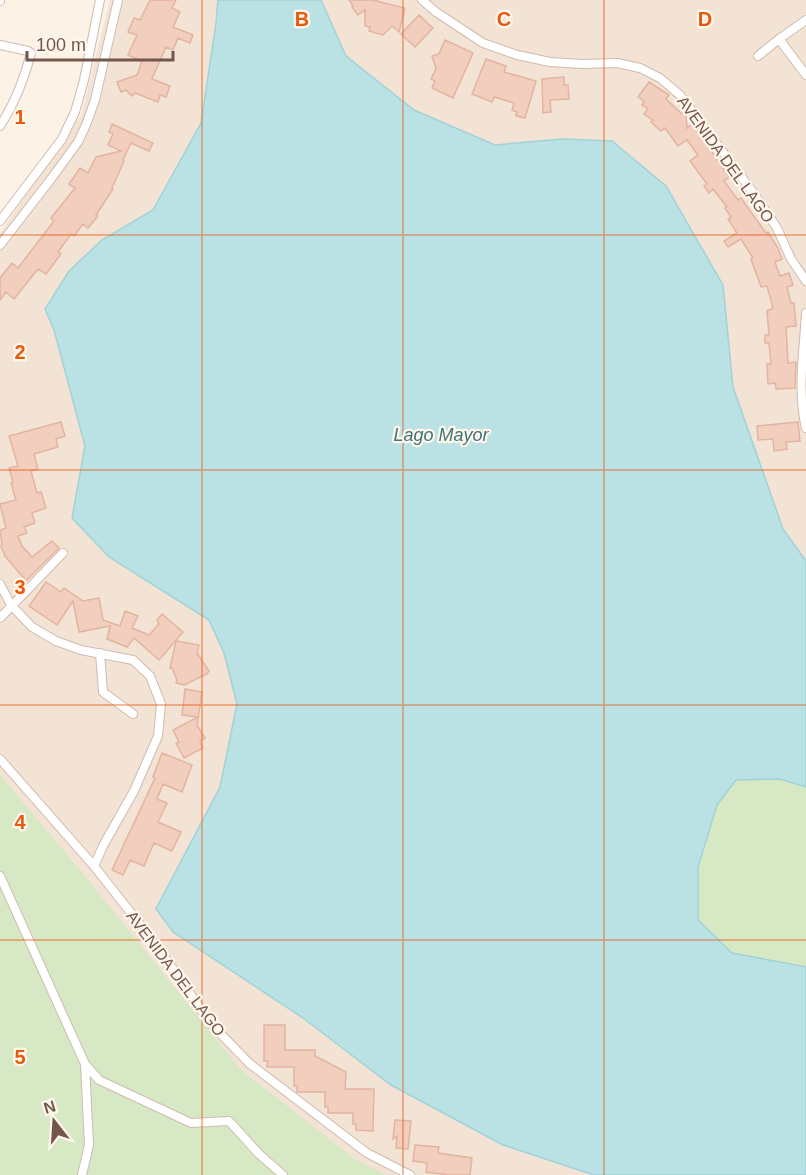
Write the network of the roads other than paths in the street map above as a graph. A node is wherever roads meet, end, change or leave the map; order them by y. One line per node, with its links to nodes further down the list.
1 (100, 0): 10 (street)
2 (118, 0): 11 (street)
3 (422, 0): 12 (street, AVENIDA DEL LAGO)
4 (806, 20): 5 (street)
5 (779, 39): 7 (street); 8 (street)
6 (0, 45): 9 (street)
7 (758, 57)
8 (806, 75)
9 (0, 126)
10 (0, 221)
11 (0, 245)
12 (806, 281)
13 (806, 313): 14 (street)
14 (806, 428)
15 (63, 553): 17 (street)
16 (0, 584): 17 (street)
17 (11, 605): 18 (street); 19 (street)
18 (0, 618)
19 (100, 653): 20 (street); 22 (street)
20 (133, 714)
21 (0, 759): 22 (street, AVENIDA DEL LAGO)
22 (94, 866): 27 (street, AVENIDA DEL LAGO)
23 (0, 876): 24 (street)
24 (85, 1064): 25 (street); 26 (street)
25 (82, 1175)
26 (283, 1175)
27 (410, 1175)

